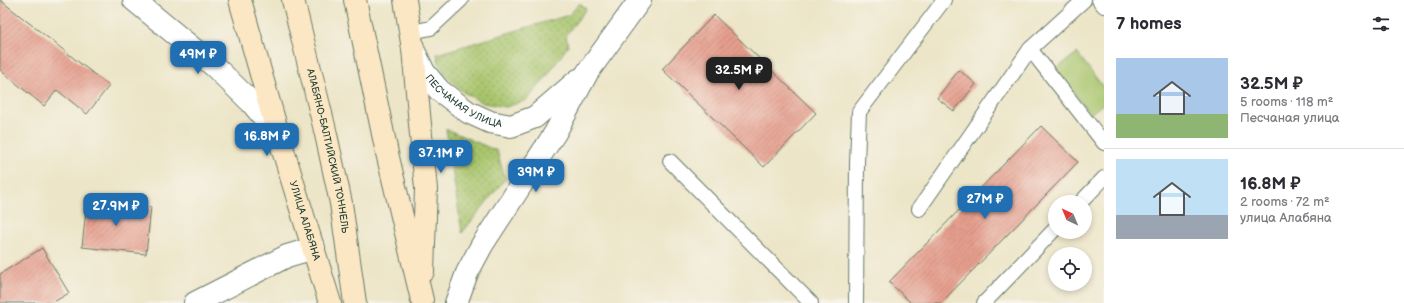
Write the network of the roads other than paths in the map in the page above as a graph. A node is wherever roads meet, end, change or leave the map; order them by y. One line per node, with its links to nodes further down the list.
1 (134, 0): 15 (street)
2 (240, 0): 15 (main road, УЛИЦА АЛАБЯНА)
3 (293, 0): 26 (main road, АЛАБЯНО-БАЛТИЙСКИЙ ТОННЕЛЬ)
4 (355, 0): 23 (main road)
5 (405, 0): 12 (main road)
6 (461, 0): 12 (lane)
7 (640, 0): 14 (street, ПЕСЧАНАЯ УЛИЦА)
8 (944, 0): 29 (lane)
9 (1084, 0): 13 (lane)
10 (1099, 0): 11 (lane)
11 (1104, 6)
12 (412, 40): 14 (street, ПЕСЧАНАЯ УЛИЦА); 23 (main road)
13 (1030, 49): 16 (lane); 20 (lane)
14 (587, 73): 27 (street, ПЕСЧАНАЯ УЛИЦА)
15 (278, 134): 22 (main road, УЛИЦА АЛАБЯНА)
16 (1104, 143)
17 (670, 161): 28 (lane)
18 (1104, 178): 19 (lane)
19 (1088, 195)
20 (919, 210)
21 (1048, 236): 30 (lane)
22 (314, 248): 24 (street); 25 (main road, УЛИЦА АЛАБЯНА)
23 (422, 302)
24 (195, 303)
25 (330, 303)
26 (355, 303)
27 (456, 303)
28 (811, 303)
29 (856, 303)
30 (984, 303)

